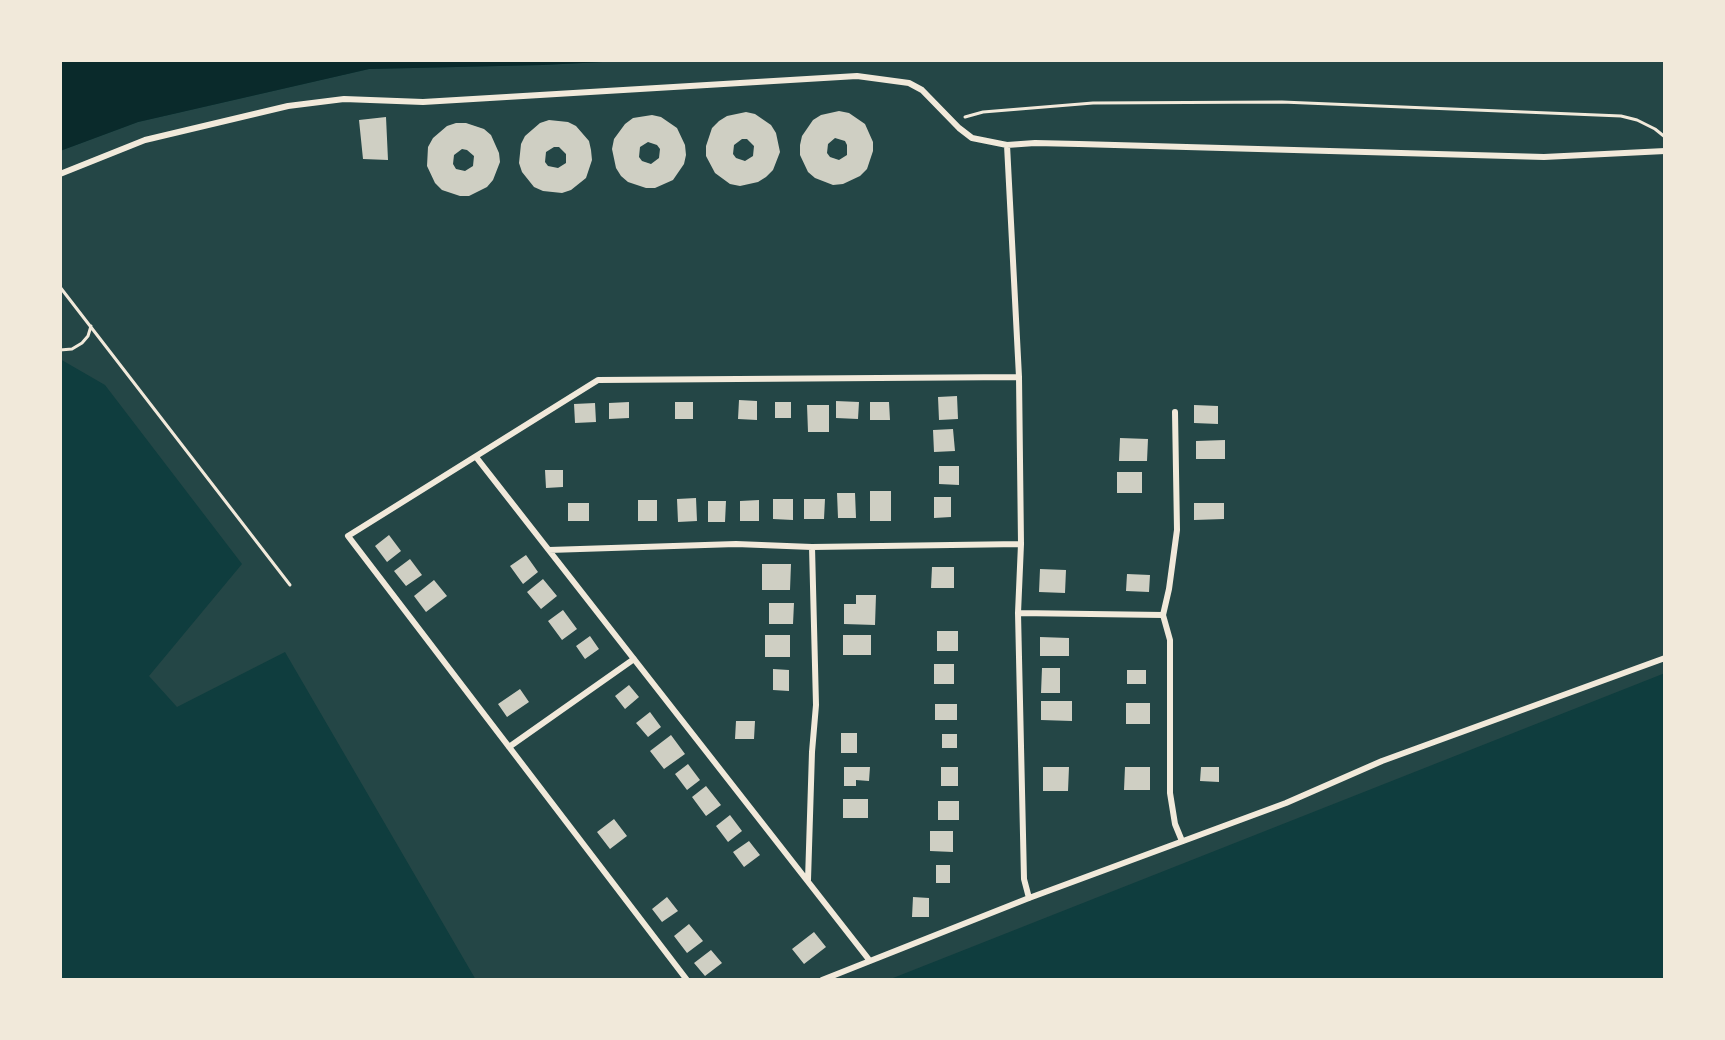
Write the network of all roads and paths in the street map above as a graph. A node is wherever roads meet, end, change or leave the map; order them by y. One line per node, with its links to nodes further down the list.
1 (956, 125): 2 (path); 3 (street); 5 (street)
2 (1665, 137)
3 (1007, 145): 4 (street); 9 (street)
4 (1665, 151)
5 (60, 174)
6 (60, 287): 7 (path)
7 (91, 326): 8 (path); 15 (path)
8 (60, 350)
9 (1019, 377): 11 (street); 12 (street)
10 (1175, 412): 17 (street)
11 (476, 457): 14 (street); 20 (street)
12 (1021, 544): 13 (street); 16 (street)
13 (812, 547): 14 (street); 22 (street)
14 (548, 550): 19 (street)
15 (290, 585)
16 (1018, 613): 17 (street); 23 (street)
17 (1163, 615): 21 (street)
18 (1665, 658): 21 (street)
19 (634, 659): 20 (street); 22 (street)
20 (509, 747): 25 (street)
21 (1182, 841): 23 (street)
22 (808, 880): 24 (street)
23 (1029, 898): 24 (street)
24 (870, 961): 26 (street)
25 (687, 980)
26 (822, 980)

